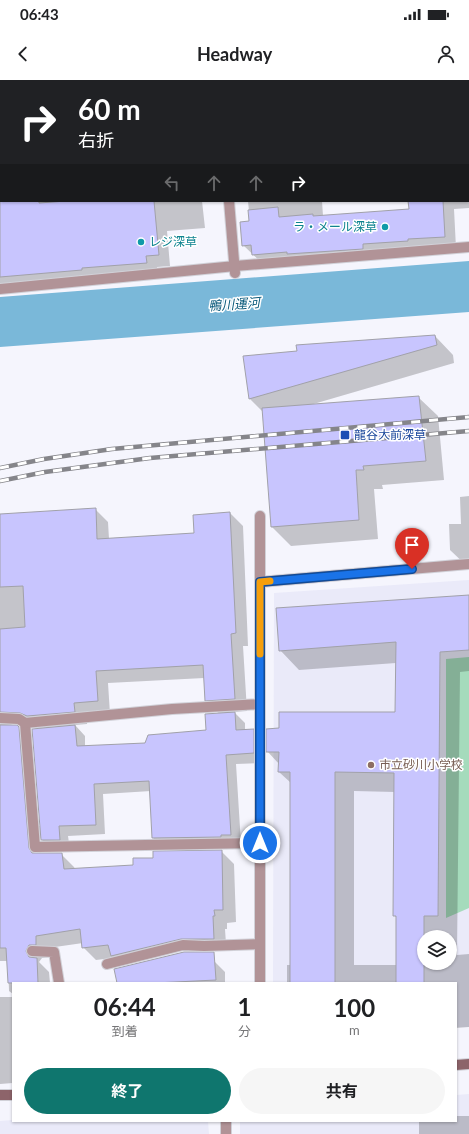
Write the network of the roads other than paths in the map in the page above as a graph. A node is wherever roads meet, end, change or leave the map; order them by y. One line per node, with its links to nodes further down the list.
1 (229, 202): 3 (street)
2 (469, 247): 3 (street)
3 (235, 270): 4 (street)
4 (0, 289)
5 (260, 516): 7 (street)
6 (469, 564): 7 (street)
7 (260, 582): 8 (street)
8 (260, 704): 10 (street); 11 (street)
9 (0, 718): 10 (street)
10 (25, 723): 11 (street)
11 (260, 843): 12 (street)
12 (260, 944): 14 (street); 16 (street)
13 (32, 951): 15 (street)
14 (107, 964)
15 (59, 982)
16 (260, 982)
17 (469, 1064): 18 (street)
18 (457, 1065)
19 (12, 1094): 20 (street)
20 (0, 1095)
21 (226, 1122): 22 (street)
22 (226, 1134)

